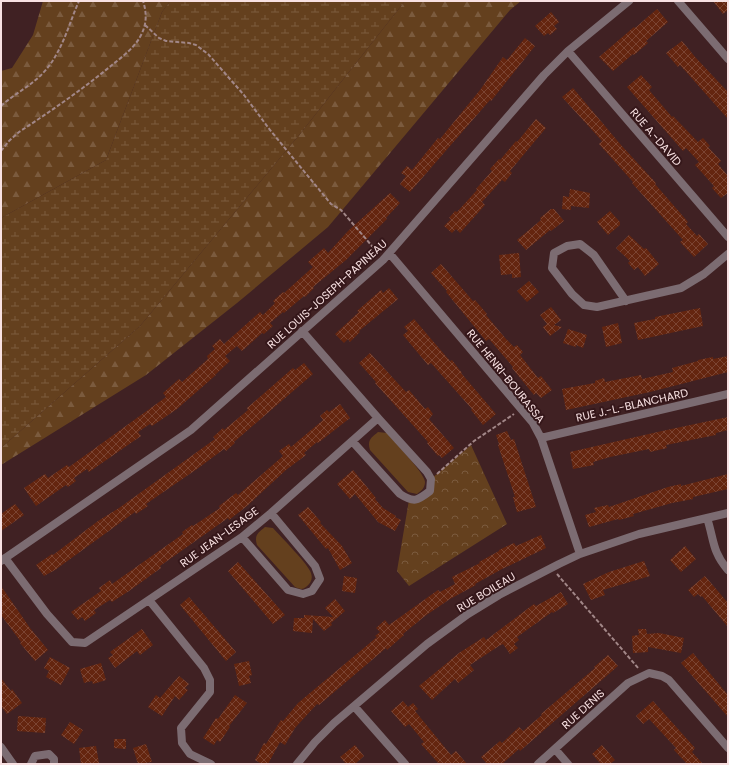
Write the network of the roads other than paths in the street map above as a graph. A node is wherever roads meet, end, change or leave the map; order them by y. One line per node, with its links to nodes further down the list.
1 (629, 1): 3 (street, RUE LOUIS-JOSEPH-PAPINEAU)
2 (678, 1): 4 (street)
3 (568, 51): 5 (street, RUE A.-DAVID); 6 (street, RUE LOUIS-JOSEPH-PAPINEAU)
4 (728, 59)
5 (728, 237)
6 (390, 254): 9 (street, RUE LOUIS-JOSEPH-PAPINEAU); 12 (street, RUE HENRI-BOURASSA)
7 (728, 254): 8 (street)
8 (626, 301): 8 (street)
9 (302, 331): 11 (street); 19 (street, RUE LOUIS-JOSEPH-PAPINEAU)
10 (728, 394): 12 (street, RUE J.-L.-BLANCHARD)
11 (378, 418): 13 (street, RUE JEAN-LESAGE); 13 (street)
12 (541, 438): 18 (street, RUE HENRI-BOURASSA)
13 (352, 441): 14 (street, RUE JEAN-LESAGE)
14 (271, 513): 17 (street, RUE JEAN-LESAGE); 17 (street)
15 (728, 513): 16 (street, RUE BOILEAU)
16 (707, 518): 18 (street, RUE BOILEAU); 20 (street)
17 (242, 537): 21 (street, RUE JEAN-LESAGE)
18 (580, 554): 22 (street, RUE BOILEAU)
19 (3, 559): 21 (street, RUE JEAN-LESAGE)
20 (728, 570)
21 (149, 600): 29 (street)
22 (354, 706): 30 (street, RUE BOILEAU); 31 (street)
23 (1, 747): 26 (street)
24 (728, 748): 25 (street, RUE DENIS)
25 (555, 749): 32 (street, RUE DENIS); 33 (street)
26 (13, 764)
27 (31, 764): 28 (street)
28 (54, 764)
29 (211, 764)
30 (297, 764)
31 (405, 764)
32 (538, 764)
33 (568, 764)

